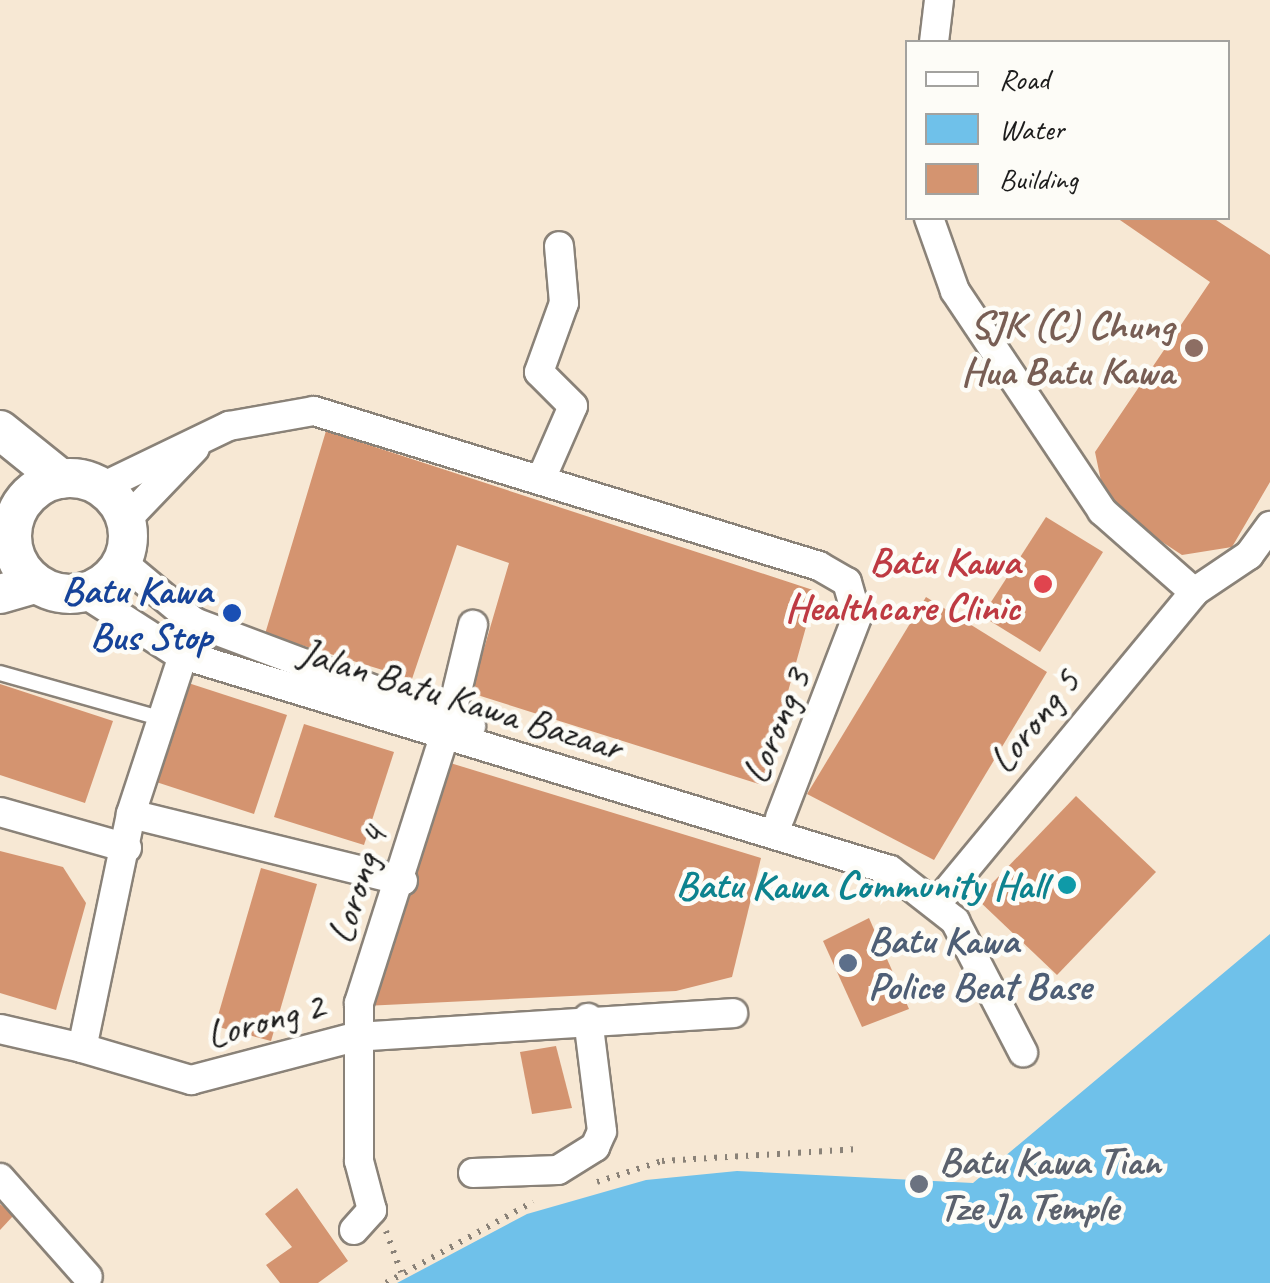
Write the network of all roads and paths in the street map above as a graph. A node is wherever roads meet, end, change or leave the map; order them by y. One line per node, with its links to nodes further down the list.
1 (939, 0): 2 (street)
2 (934, 40)
3 (930, 220): 15 (street)
4 (559, 246): 7 (street)
5 (0, 430): 8 (street)
6 (196, 446): 7 (street); 9 (street); 10 (street)
7 (542, 477): 25 (street, Lorong 3)
8 (61, 479): 9 (street); 11 (street)
9 (102, 486): 10 (street)
10 (127, 519): 13 (street)
11 (6, 522): 14 (street)
12 (1270, 526): 15 (street, Lorong 5)
13 (123, 563): 16 (street); 17 (street, Jalan Batu Kawa Bazaar)
14 (17, 588): 16 (street)
15 (1194, 592): 29 (street, Lorong 5)
16 (84, 594): 19 (street, Jalan Batu Kawa Bazaar)
17 (194, 622): 19 (street); 22 (street, Jalan Batu Kawa Bazaar)
18 (472, 624): 22 (street, Lorong 4)
19 (177, 653): 21 (street); 22 (street, Jalan Batu Kawa Bazaar)
20 (0, 673): 21 (lane)
21 (158, 718): 23 (street)
22 (447, 728): 25 (street, Jalan Batu Kawa Bazaar); 27 (street, Jalan Batu Kawa Bazaar); 28 (street, Lorong 4)
23 (131, 814): 26 (street); 28 (street)
24 (2, 818): 26 (street)
25 (780, 818): 27 (street, Jalan Batu Kawa Bazaar)
26 (127, 848): 34 (street)
27 (829, 850): 29 (street, Jalan Batu Kawa Bazaar)
28 (402, 880): 33 (street, Lorong 4)
29 (938, 902): 35 (street, Jalan Batu Kawa Bazaar)
30 (733, 1013): 31 (street, Lorong 2)
31 (588, 1018): 33 (street, Lorong 2); 37 (street)
32 (0, 1029): 34 (street, Lorong 2)
33 (355, 1037): 34 (street, Lorong 2); 41 (street, Lorong 4)
34 (82, 1048)
35 (1023, 1052)
36 (858, 1150): 39 (path)
37 (472, 1173)
38 (0, 1178): 43 (street)
39 (588, 1184)
40 (552, 1196): 42 (path)
41 (363, 1220): 42 (path)
42 (401, 1272): 44 (path)
43 (88, 1277)
44 (386, 1283)

